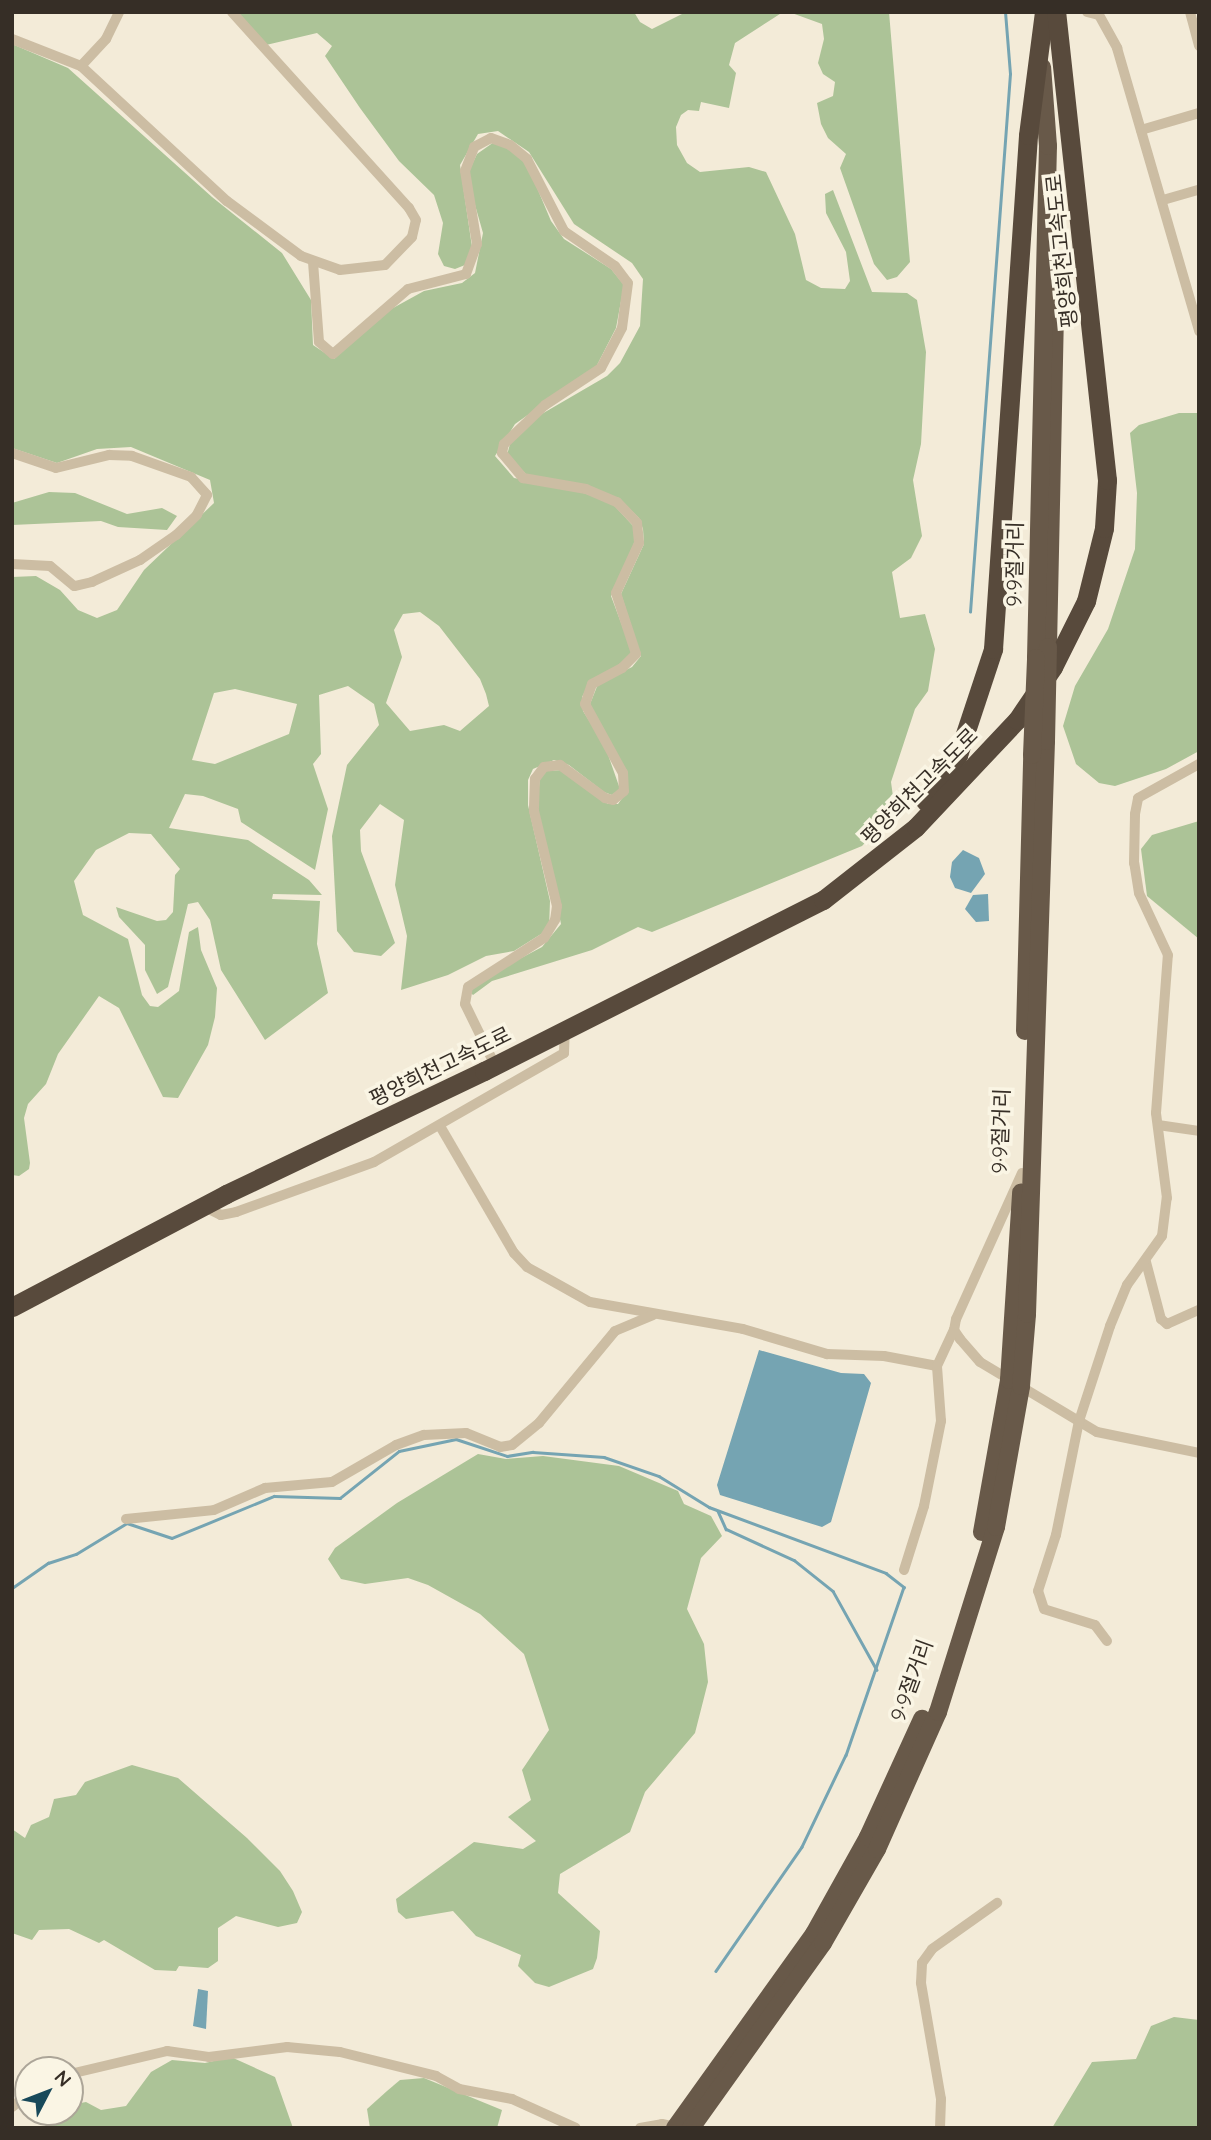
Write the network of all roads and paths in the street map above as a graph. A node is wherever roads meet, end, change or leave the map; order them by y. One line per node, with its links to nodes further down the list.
1 (119, 12): 12 (street)
2 (232, 12): 17 (street)
3 (1044, 12): 10 (highway, 평양희천고속도로)
4 (1056, 12): 11 (highway, 평양희천고속도로)
5 (1087, 12): 7 (street)
6 (1190, 12): 9 (street)
7 (1102, 13): 14 (street)
8 (12, 39): 12 (street)
9 (1199, 46)
10 (1041, 53): 22 (highway, 9·9절거리); 25 (highway, 평양희천고속도로)
11 (1061, 58): 22 (highway, 9·9절거리); 24 (highway, 평양희천고속도로)
12 (81, 66): 17 (street)
13 (1199, 113): 14 (street)
14 (1142, 130): 16 (street)
15 (1199, 190): 16 (street)
16 (1163, 200): 18 (street)
17 (313, 262): 25 (street)
18 (1194, 295): 19 (street)
19 (1199, 331)
20 (12, 453): 21 (street)
21 (12, 564)
22 (1042, 653): 29 (highway, 9·9절거리, bridge); 38 (highway, 9·9절거리, bridge)
23 (1199, 764): 26 (street)
24 (565, 1030): 27 (street); 30 (highway, 평양희천고속도로)
25 (491, 1057): 32 (highway, 평양희천고속도로)
26 (1158, 1125): 28 (street); 31 (street)
27 (440, 1126): 30 (street); 35 (street)
28 (1199, 1131)
29 (1022, 1173): 36 (street); 38 (highway, 9·9절거리)
30 (203, 1206): 33 (highway, 평양희천고속도로)
31 (1146, 1262): 34 (street); 39 (street)
32 (12, 1298)
33 (12, 1307)
34 (1199, 1310)
35 (653, 1315): 37 (street); 41 (street)
36 (954, 1330): 37 (street); 38 (street)
37 (937, 1366): 42 (street)
38 (1015, 1383): 39 (street); 46 (highway, 9·9절거리); 49 (highway, 9·9절거리)
39 (1079, 1421): 40 (street); 43 (street)
40 (1199, 1453)
41 (127, 1519)
42 (904, 1570)
43 (1107, 1641)
44 (998, 1903): 50 (street)
45 (84, 2071): 47 (street)
46 (675, 2127): 48 (street)
47 (576, 2128)
48 (640, 2128)
49 (691, 2128)
50 (940, 2128)

